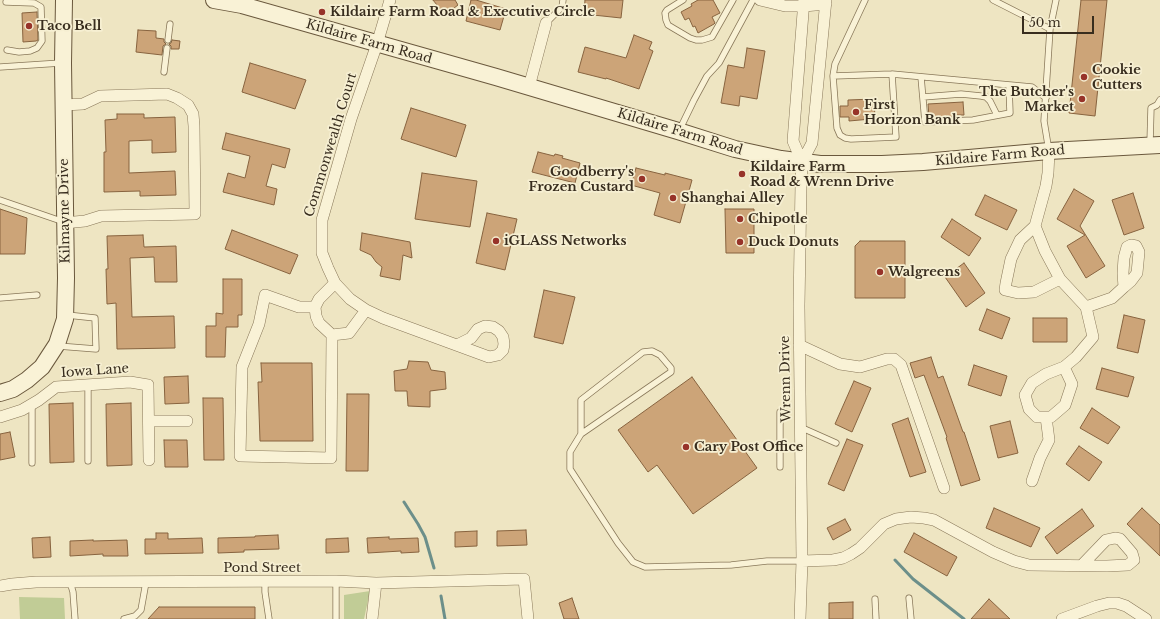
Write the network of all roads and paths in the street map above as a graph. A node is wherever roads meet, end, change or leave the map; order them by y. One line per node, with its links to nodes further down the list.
1 (64, 0): 23 (main road, Kilmayne Drive)
2 (214, 0): 13 (main road, Kildaire Farm Road)
3 (390, 0): 20 (street, Commonwealth Court)
4 (563, 0): 17 (lane)
5 (683, 0): 6 (lane)
6 (733, 0)
7 (753, 0): 36 (lane)
8 (760, 0): 15 (street)
9 (865, 0): 27 (lane)
10 (993, 0): 18 (lane)
11 (1056, 0): 18 (lane)
12 (6, 2): 22 (lane)
13 (240, 2): 20 (main road, Kildaire Farm Road)
14 (826, 2): 15 (street); 39 (street)
15 (804, 3): 39 (street)
16 (170, 24): 19 (lane)
17 (546, 24): 30 (street)
18 (1050, 29): 32 (lane)
19 (168, 40)
20 (377, 44): 30 (main road, Kildaire Farm Road); 44 (street, Commonwealth Court)
21 (167, 48): 25 (lane)
22 (7, 50)
23 (63, 63): 24 (lane); 34 (main road, Kilmayne Drive)
24 (0, 67)
25 (164, 72)
26 (892, 74): 27 (lane); 27 (lane); 28 (lane)
27 (833, 76)
28 (921, 77): 29 (lane); 31 (lane)
29 (1009, 85): 32 (lane); 35 (lane)
30 (530, 87): 36 (main road, Kildaire Farm Road)
31 (923, 96): 35 (lane); 35 (lane)
32 (1046, 98): 38 (lane)
33 (1160, 100): 37 (lane)
34 (64, 105): 41 (main road, Kilmayne Drive); 41 (street)
35 (997, 115)
36 (678, 131): 39 (main road, Kildaire Farm Road)
37 (1155, 145): 38 (main road, Kildaire Farm Road)
38 (1049, 151): 39 (main road, Kildaire Farm Road); 42 (street)
39 (802, 162): 54 (street, Wrenn Drive)
40 (0, 200): 41 (lane)
41 (64, 222): 51 (main road, Kilmayne Drive)
42 (1035, 226): 43 (street); 43 (street)
43 (1060, 279): 49 (street)
44 (335, 283): 48 (street); 50 (street, Commonwealth Court)
45 (1124, 287): 49 (street)
46 (37, 295): 47 (lane)
47 (0, 298)
48 (316, 307): 52 (street); 52 (street)
49 (1086, 307): 56 (street)
50 (366, 310): 52 (street); 53 (street, Commonwealth Court)
51 (65, 315): 55 (main road, Kilmayne Drive); 55 (lane)
52 (332, 336)
53 (457, 345)
54 (799, 345): 65 (street, Wrenn Drive); 73 (street)
55 (55, 346): 58 (main road, Kilmayne Drive)
56 (1064, 367): 62 (street); 62 (street)
57 (88, 385): 59 (street, Iowa Lane); 63 (street, Iowa Lane); 69 (lane)
58 (0, 393)
59 (32, 404): 61 (street, Iowa Lane); 70 (lane)
60 (780, 412): 71 (lane)
61 (0, 417)
62 (1046, 417): 72 (street)
63 (149, 421): 64 (street); 68 (street, Iowa Lane)
64 (187, 421)
65 (800, 427): 67 (lane); 74 (street, Wrenn Drive)
66 (581, 434): 66 (lane); 74 (lane)
67 (836, 443)
68 (149, 460)
69 (88, 461)
70 (32, 463)
71 (780, 467)
72 (1032, 481)
73 (944, 488)
74 (802, 561): 75 (street); 91 (street, Wrenn Drive)
75 (1082, 565)
76 (265, 581): 77 (street, Pond Street); 79 (street, Pond Street); 85 (lane)
77 (336, 581): 80 (street, Pond Street); 88 (lane)
78 (70, 582): 79 (street, Pond Street); 81 (street, Pond Street); 86 (lane)
79 (146, 582): 87 (lane)
80 (376, 583): 89 (street); 90 (street, Pond Street)
81 (0, 586)
82 (909, 598): 93 (lane)
83 (875, 599): 92 (lane)
84 (1087, 615): 94 (street); 95 (street)
85 (269, 617)
86 (75, 619)
87 (124, 619)
88 (336, 619)
89 (372, 619)
90 (528, 619)
91 (800, 619)
92 (876, 619)
93 (911, 619)
94 (1062, 619)
95 (1146, 619)

